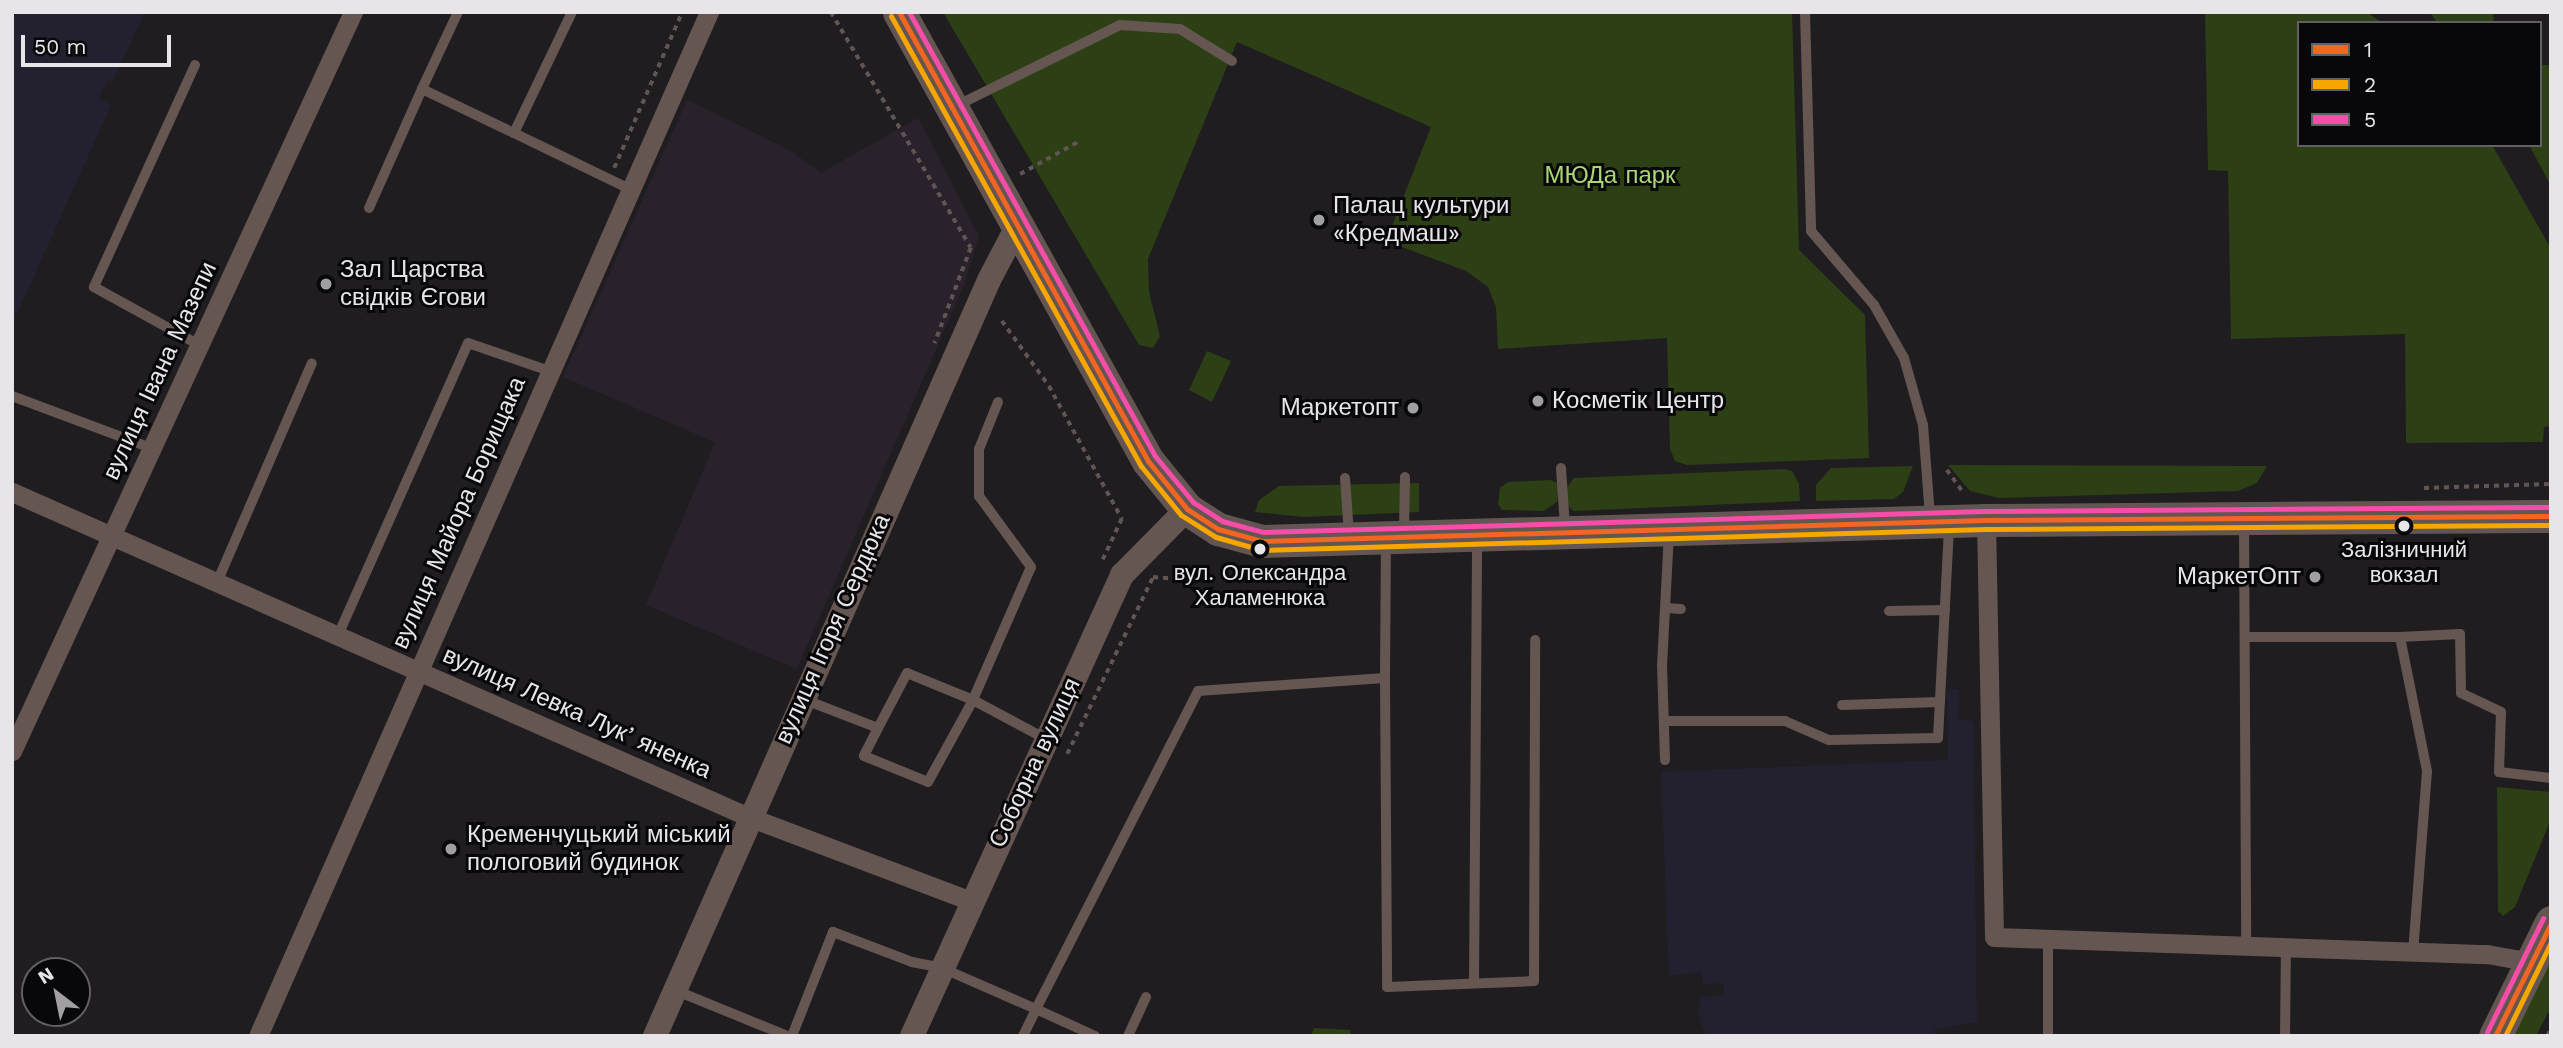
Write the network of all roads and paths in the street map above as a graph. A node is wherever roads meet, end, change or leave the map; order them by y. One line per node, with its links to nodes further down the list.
1 (353, 12): 21 (street, вулиця Івана Мазепи)
2 (458, 12): 11 (lane)
3 (572, 12): 13 (lane)
4 (682, 12): 16 (path)
5 (709, 12): 17 (street, вулиця Майора Борищака)
6 (831, 12): 22 (path)
7 (899, 12): 12 (highway)
8 (1805, 12): 37 (lane)
9 (1232, 61): 12 (lane)
10 (195, 65): 21 (lane)
11 (422, 89): 13 (lane); 18 (lane)
12 (953, 108): 19 (highway)
13 (513, 133): 16 (lane)
14 (1078, 142): 15 (path)
15 (1018, 175)
16 (609, 179): 17 (lane)
17 (630, 189): 24 (street, вулиця Майора Борищака)
18 (369, 208)
19 (1018, 225): 33 (highway); 57 (street, вулиця Ігоря Сердюка)
20 (1002, 321): 32 (path)
21 (199, 345): 27 (street, вулиця Івана Мазепи)
22 (933, 349)
23 (312, 363): 45 (lane)
24 (550, 371): 51 (lane); 55 (street, вулиця Майора Борищака)
25 (12, 396): 27 (lane)
26 (998, 402): 58 (lane)
27 (151, 448): 40 (street, вулиця Івана Мазепи)
28 (1561, 468): 39 (lane)
29 (1345, 478): 43 (lane)
30 (1405, 478): 42 (lane)
31 (12, 492): 40 (street, вулиця Левка Лукʼяненка)
32 (1109, 494)
33 (1186, 509): 43 (highway); 64 (street, Соборна вулиця)
34 (2551, 516): 35 (highway)
35 (2244, 518): 36 (highway); 53 (lane)
36 (1986, 520): 37 (highway); 71 (street)
37 (1940, 521): 38 (highway); 49 (lane)
38 (1669, 529): 39 (highway); 47 (lane)
39 (1565, 532): 41 (highway)
40 (111, 534): 45 (street, вулиця Левка Лукʼяненка); 62 (street, вулиця Івана Мазепи)
41 (1477, 535): 42 (highway); 77 (lane)
42 (1395, 537): 43 (highway); 56 (lane)
43 (1349, 538)
44 (1153, 577): 46 (path)
45 (218, 580): 51 (street, вулиця Левка Лукʼяненка)
46 (1203, 581)
47 (1667, 608): 48 (lane); 61 (lane)
48 (1681, 609)
49 (1945, 610): 50 (lane); 59 (lane)
50 (1889, 611)
51 (338, 633): 55 (street, вулиця Левка Лукʼяненка)
52 (2400, 637): 53 (lane); 67 (lane); 74 (lane)
53 (2245, 638): 72 (lane)
54 (1535, 640): 77 (lane)
55 (418, 668): 68 (street, вулиця Левка Лукʼяненка); 83 (street, вулиця Майора Борищака)
56 (1385, 678): 77 (lane); 80 (lane)
57 (802, 699): 63 (lane); 68 (street, вулиця Ігоря Сердюка)
58 (973, 700): 63 (lane); 63 (lane); 64 (lane)
59 (1940, 702): 60 (lane); 61 (lane)
60 (1842, 705)
61 (1666, 722): 66 (lane)
62 (18, 723): 65 (street, вулиця Івана Мазепи)
63 (878, 728)
64 (1046, 739): 69 (street, Соборна вулиця)
65 (12, 751)
66 (1665, 760)
67 (2551, 778)
68 (749, 817): 69 (street, вулиця Левка Лукʼяненка); 78 (street, вулиця Ігоря Сердюка)
69 (971, 901): 76 (street, Соборна вулиця)
70 (2551, 922): 75 (highway)
71 (2048, 939): 72 (street); 91 (lane)
72 (2246, 945): 73 (street)
73 (2286, 946): 74 (street); 92 (lane)
74 (2413, 951): 75 (street)
75 (2532, 962): 93 (highway)
76 (942, 968): 80 (lane); 86 (lane); 87 (street, Соборна вулиця)
77 (1475, 983)
78 (675, 990): 82 (lane); 84 (street, вулиця Ігоря Сердюка)
79 (1146, 997): 90 (lane)
80 (1036, 1009): 88 (lane); 89 (lane)
81 (2551, 1028): 94 (path)
82 (765, 1032): 85 (lane)
83 (258, 1036)
84 (655, 1036)
85 (786, 1036)
86 (792, 1036)
87 (912, 1036)
88 (1024, 1036)
89 (1095, 1036)
90 (1128, 1036)
91 (2049, 1036)
92 (2285, 1036)
93 (2495, 1036)
94 (2547, 1036)

